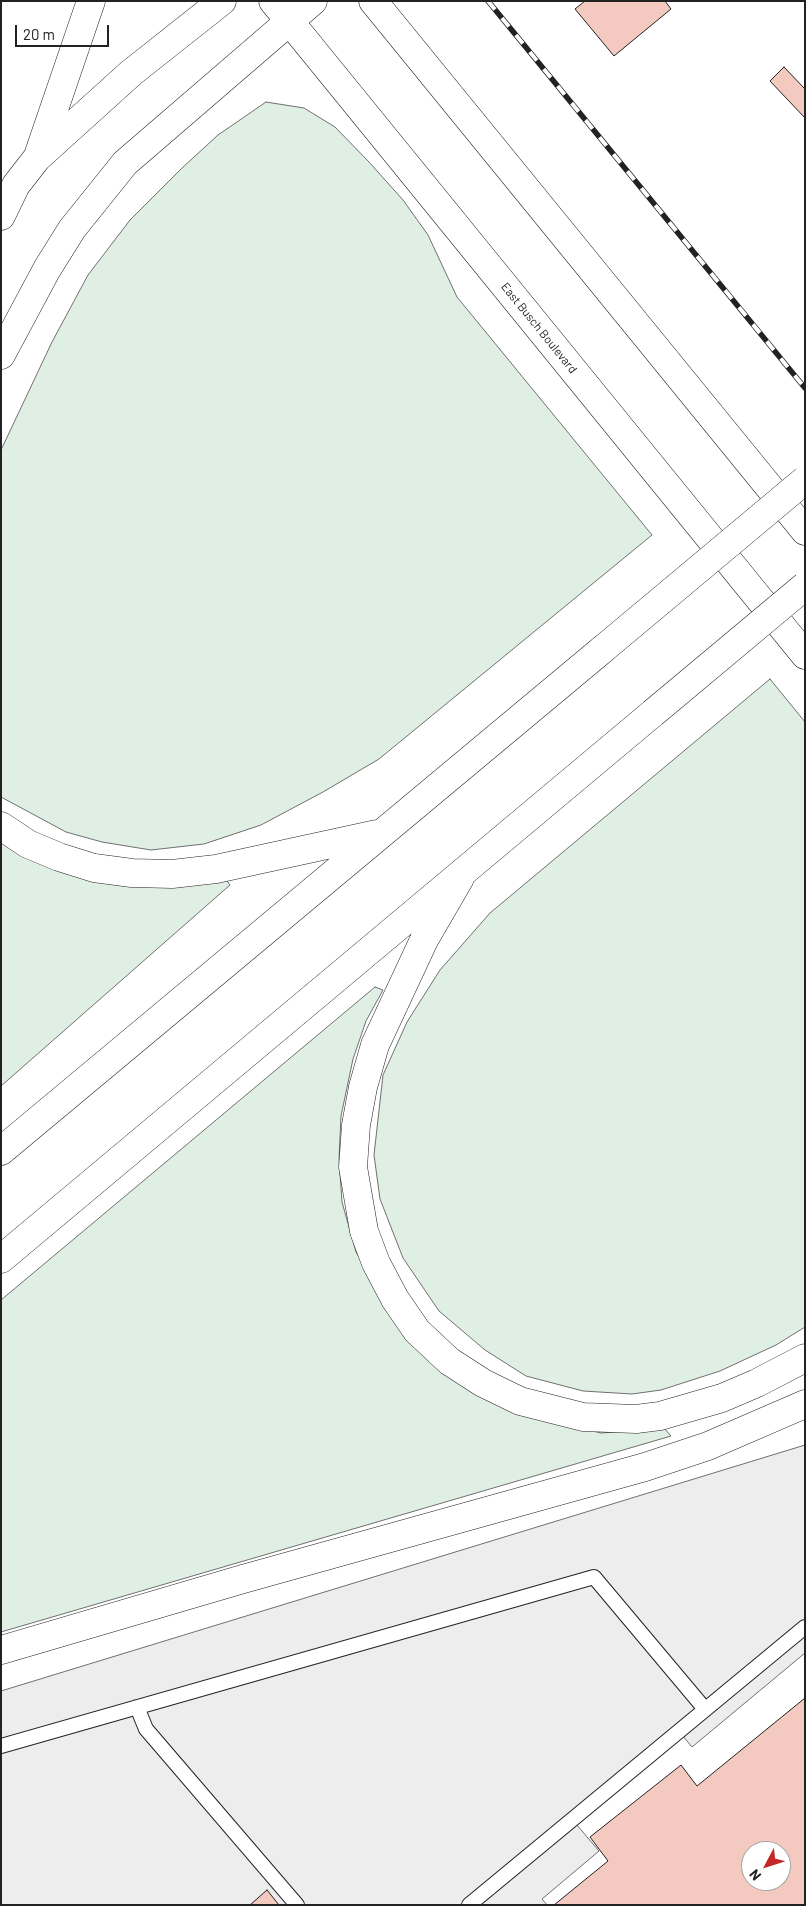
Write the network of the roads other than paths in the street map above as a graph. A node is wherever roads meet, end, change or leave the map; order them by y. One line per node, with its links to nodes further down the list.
1 (91, 1): 6 (main road)
2 (222, 1): 6 (main road)
3 (313, 1): 5 (main road)
4 (373, 1): 10 (main road)
5 (281, 11): 8 (main road); 12 (main road, East Busch Boulevard)
6 (37, 158): 7 (main road)
7 (1, 216)
8 (1, 355)
9 (805, 480): 14 (main road, bridge)
10 (805, 531)
11 (805, 586): 15 (main road, bridge)
12 (805, 655)
13 (1, 826): 14 (main road)
14 (380, 834): 16 (main road)
15 (460, 878): 17 (main road); 18 (main road)
16 (1, 1152)
17 (1, 1259)
18 (805, 1358)
19 (805, 1404): 21 (main road)
20 (805, 1627): 23 (lane)
21 (1, 1650)
22 (136, 1707): 23 (lane); 24 (lane); 25 (lane)
23 (704, 1708): 26 (lane)
24 (1, 1746)
25 (296, 1905)
26 (468, 1905)

